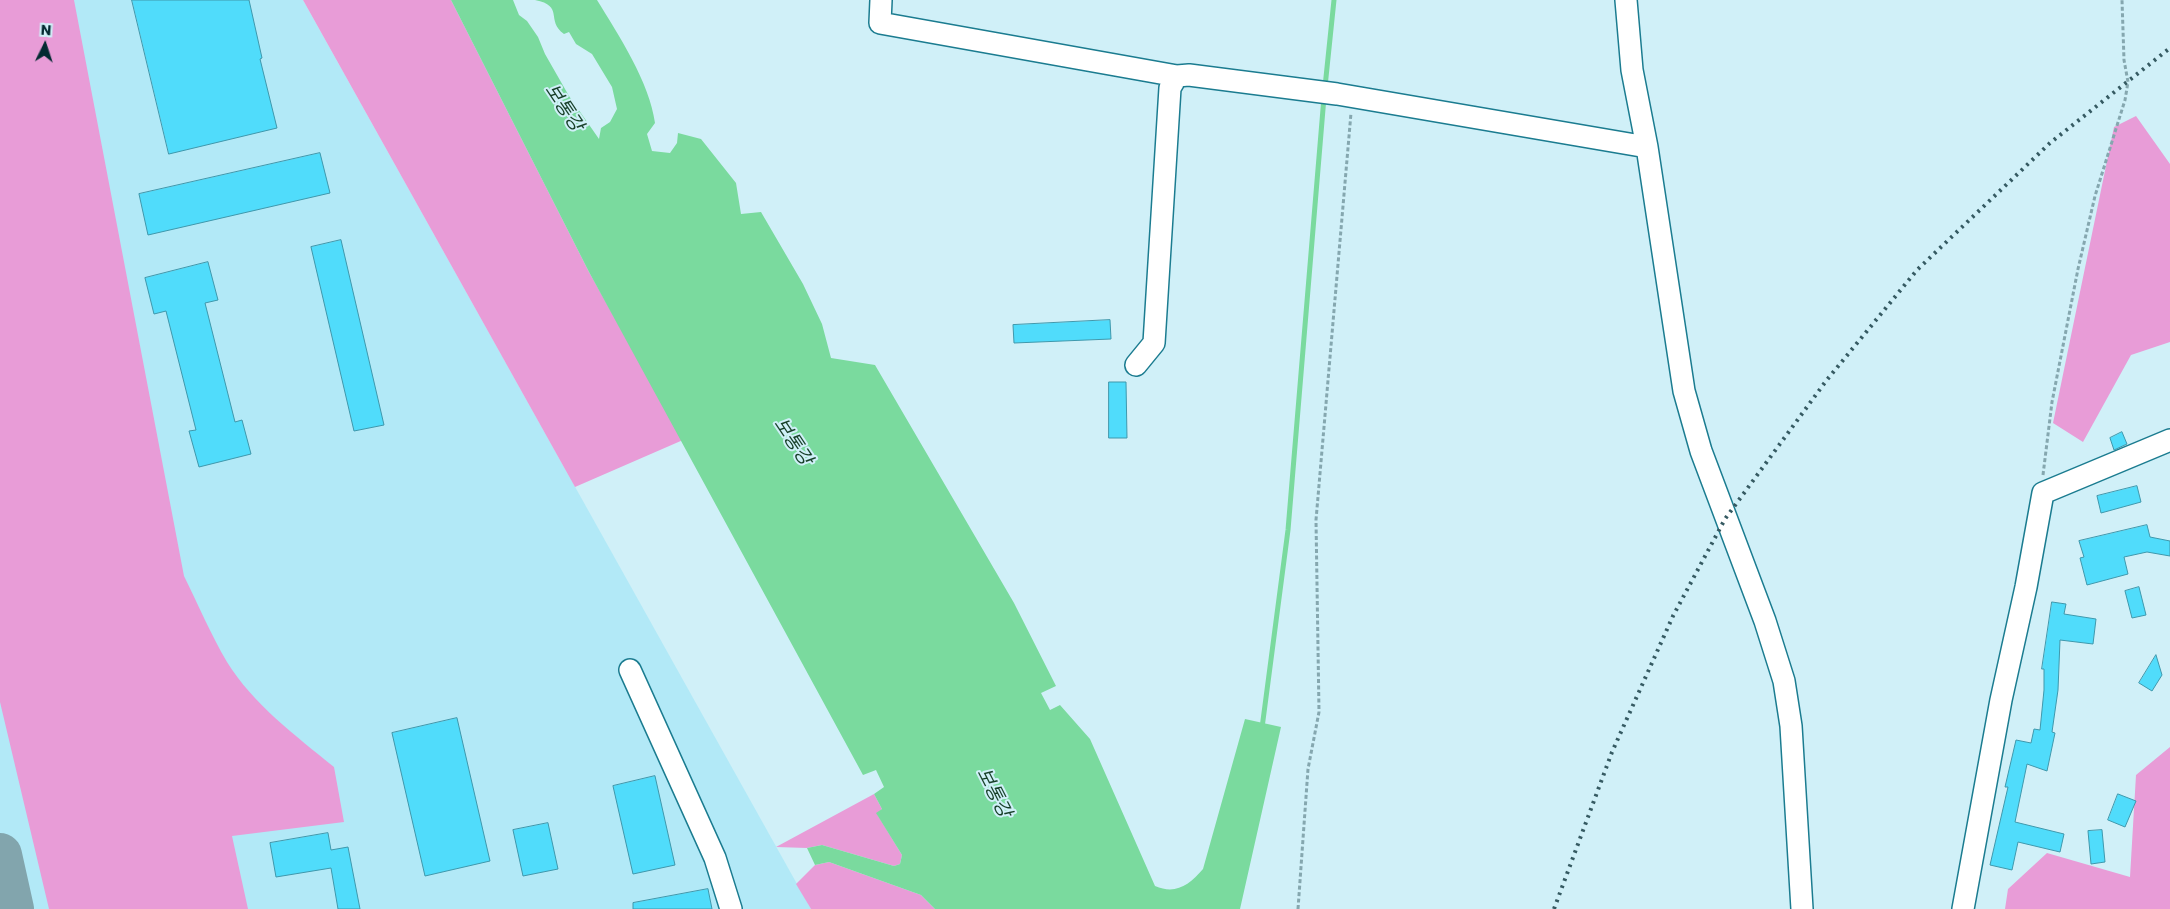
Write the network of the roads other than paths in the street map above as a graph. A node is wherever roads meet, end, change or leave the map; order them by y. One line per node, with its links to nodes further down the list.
1 (881, 0): 3 (street)
2 (1626, 0): 4 (street)
3 (1177, 76): 4 (street); 5 (street)
4 (1647, 146): 9 (street)
5 (1136, 365)
6 (2170, 440): 10 (street)
7 (630, 670): 8 (street)
8 (731, 909)
9 (1802, 909)
10 (1963, 909)

